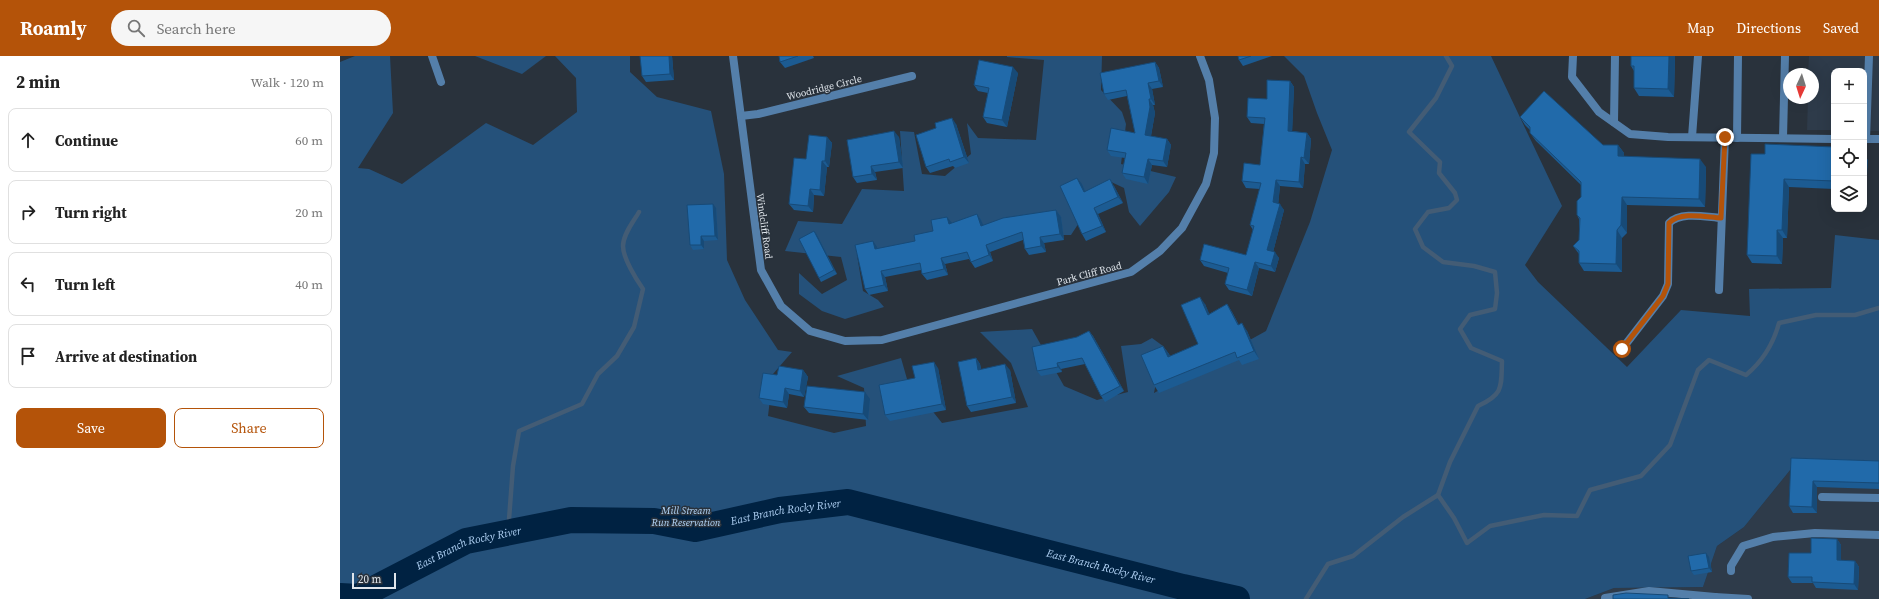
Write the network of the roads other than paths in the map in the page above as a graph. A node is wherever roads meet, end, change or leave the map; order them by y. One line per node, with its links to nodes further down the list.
1 (432, 56): 11 (street)
2 (733, 56): 13 (street, Windcliff Road)
3 (1200, 56): 24 (street, Park Cliff Road)
4 (1572, 56): 14 (street)
5 (1615, 56): 14 (street)
6 (1698, 56): 15 (street)
7 (1738, 56): 17 (street)
8 (1784, 56): 18 (street)
9 (1869, 56): 12 (street)
10 (912, 76): 13 (street, Woodridge Circle)
11 (441, 82)
12 (1867, 104)
13 (741, 116): 24 (street, Windcliff Road)
14 (1614, 122): 15 (street)
15 (1692, 137): 16 (street)
16 (1725, 137): 17 (street); 22 (street)
17 (1737, 138): 18 (street)
18 (1783, 138): 19 (street)
19 (1831, 139)
20 (1867, 139): 21 (street)
21 (1879, 139)
22 (1721, 218): 23 (street); 25 (street)
23 (1719, 290)
24 (882, 340)
25 (1622, 349)
26 (1822, 497): 27 (street)
27 (1879, 498)
28 (1879, 535): 29 (street)
29 (1731, 571)
30 (1715, 598): 31 (street); 32 (street)
31 (1605, 599)
32 (1748, 599)

